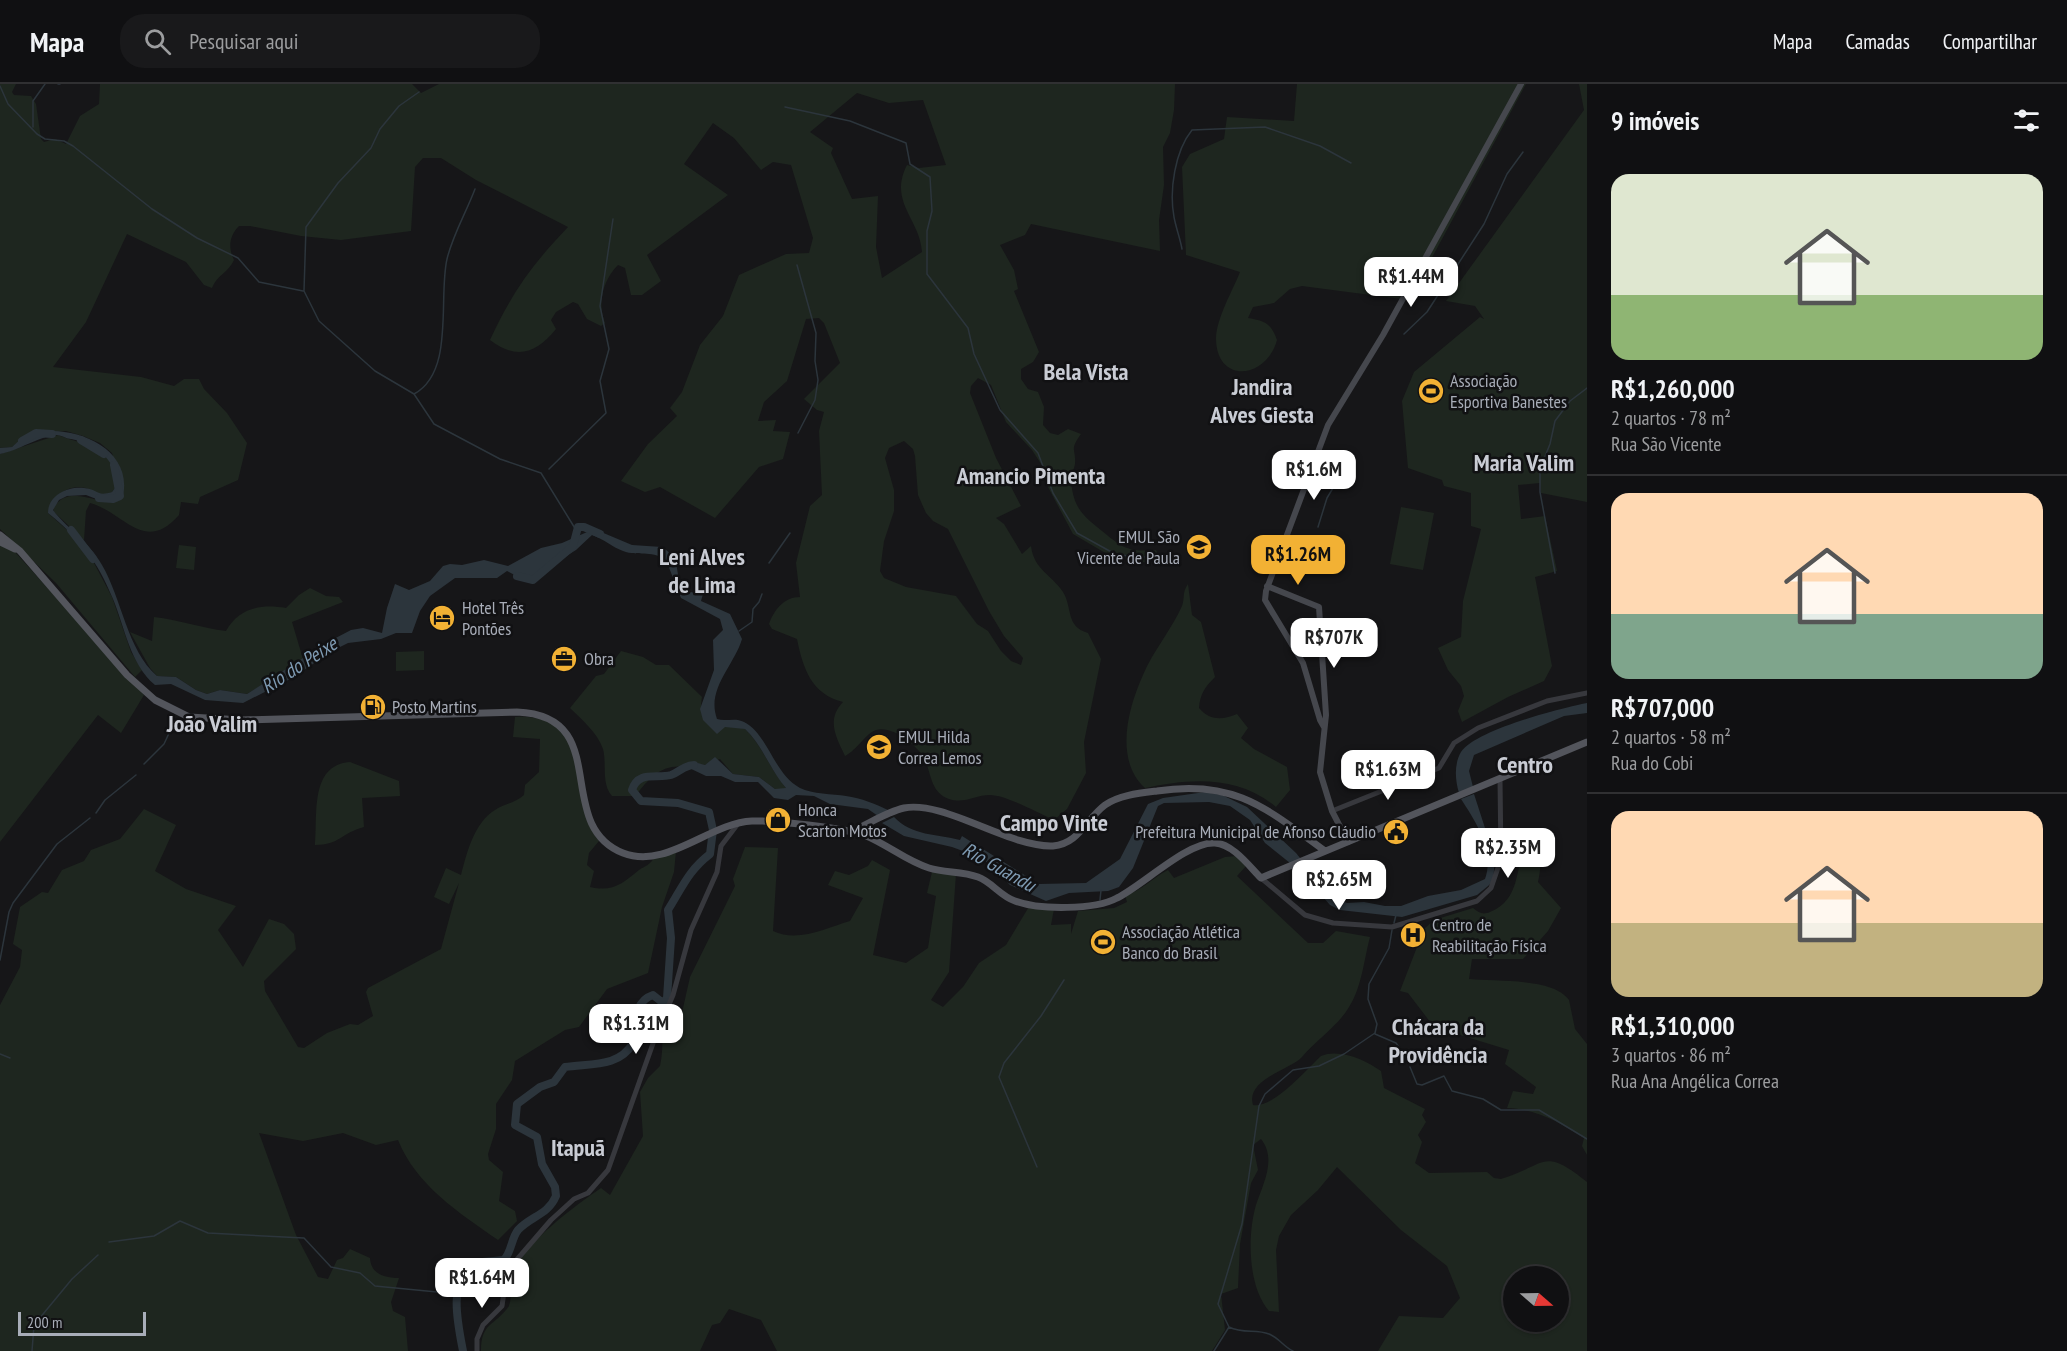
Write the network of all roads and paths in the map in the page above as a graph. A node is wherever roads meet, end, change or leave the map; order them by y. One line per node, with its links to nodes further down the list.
1 (1521, 84): 5 (main road)
2 (0, 535): 4 (main road)
3 (0, 542): 4 (main road)
4 (20, 551): 11 (main road)
5 (1267, 586): 7 (main road); 7 (main road)
6 (1587, 693): 10 (street)
7 (1324, 727): 10 (main road)
8 (1587, 742): 9 (main road)
9 (1500, 779): 15 (main road); 17 (street)
10 (1332, 811): 15 (main road)
11 (737, 825): 13 (main road); 18 (street)
12 (867, 825): 13 (main road); 14 (main road); 16 (main road)
13 (850, 832): 14 (main road)
14 (864, 835): 17 (main road)
15 (1348, 842): 16 (main road)
16 (1325, 851): 17 (main road)
17 (1261, 878)
18 (477, 1351)

